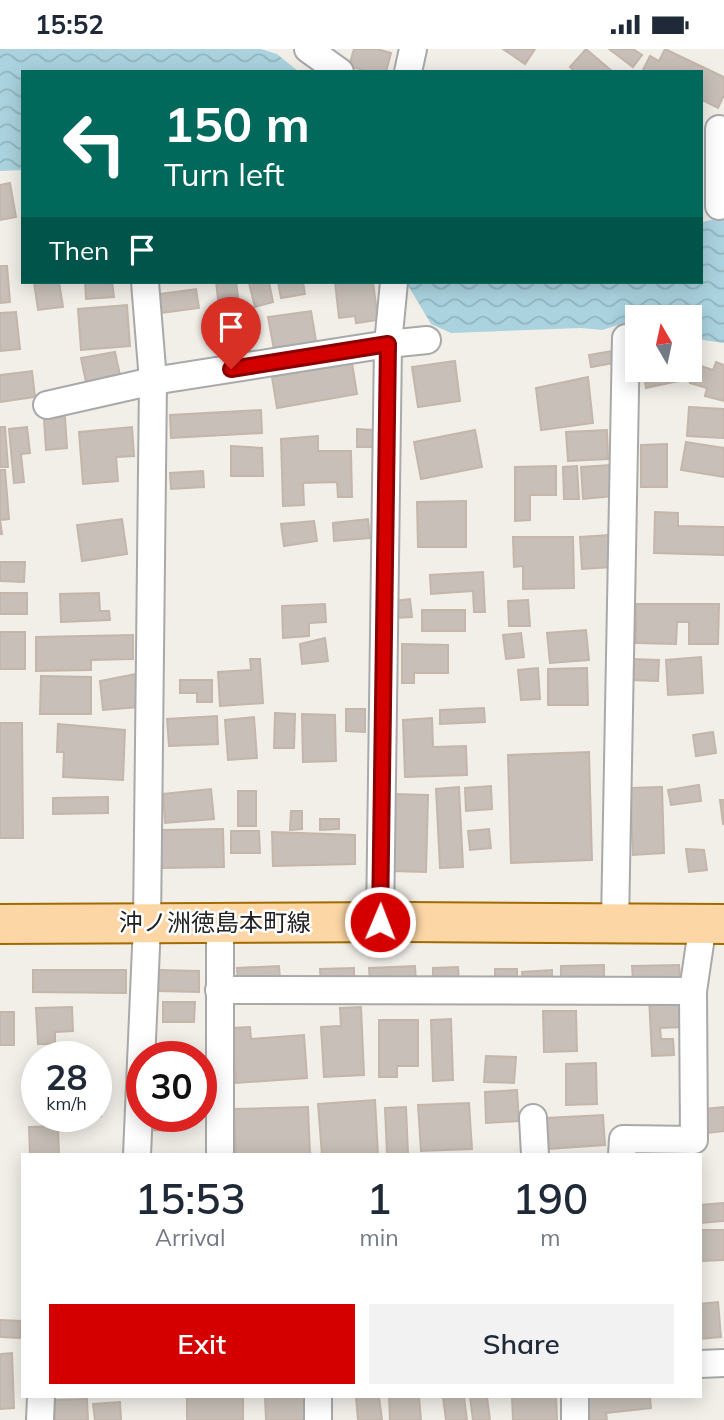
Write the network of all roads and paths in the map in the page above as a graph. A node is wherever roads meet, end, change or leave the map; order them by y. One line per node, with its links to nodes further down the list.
1 (308, 49): 3 (street)
2 (413, 49): 4 (street)
3 (337, 70)
4 (408, 70)
5 (719, 129): 6 (street)
6 (715, 206)
7 (145, 284): 11 (street)
8 (394, 284): 10 (street)
9 (427, 340): 10 (street)
10 (388, 344): 11 (street); 14 (street)
11 (153, 381): 13 (street); 15 (street)
12 (625, 382): 17 (street)
13 (47, 405)
14 (380, 922): 16 (main road, 沖ノ洲徳島本町線); 17 (main road, 沖ノ洲徳島本町線)
15 (147, 923): 16 (main road, 沖ノ洲徳島本町線); 18 (main road, 沖ノ洲徳島本町線); 23 (street)
16 (220, 923): 20 (street)
17 (615, 923): 19 (main road, 沖ノ洲徳島本町線)
18 (0, 924)
19 (713, 924): 21 (street)
20 (219, 990): 21 (street); 24 (street)
21 (693, 991): 26 (street)
22 (533, 1118): 25 (street)
23 (137, 1153)
24 (220, 1153)
25 (535, 1153)
26 (622, 1153)
27 (724, 1363): 28 (street)
28 (702, 1364)
29 (41, 1398): 32 (street)
30 (318, 1398): 33 (street)
31 (575, 1398): 34 (street)
32 (40, 1420)
33 (318, 1420)
34 (575, 1420)

